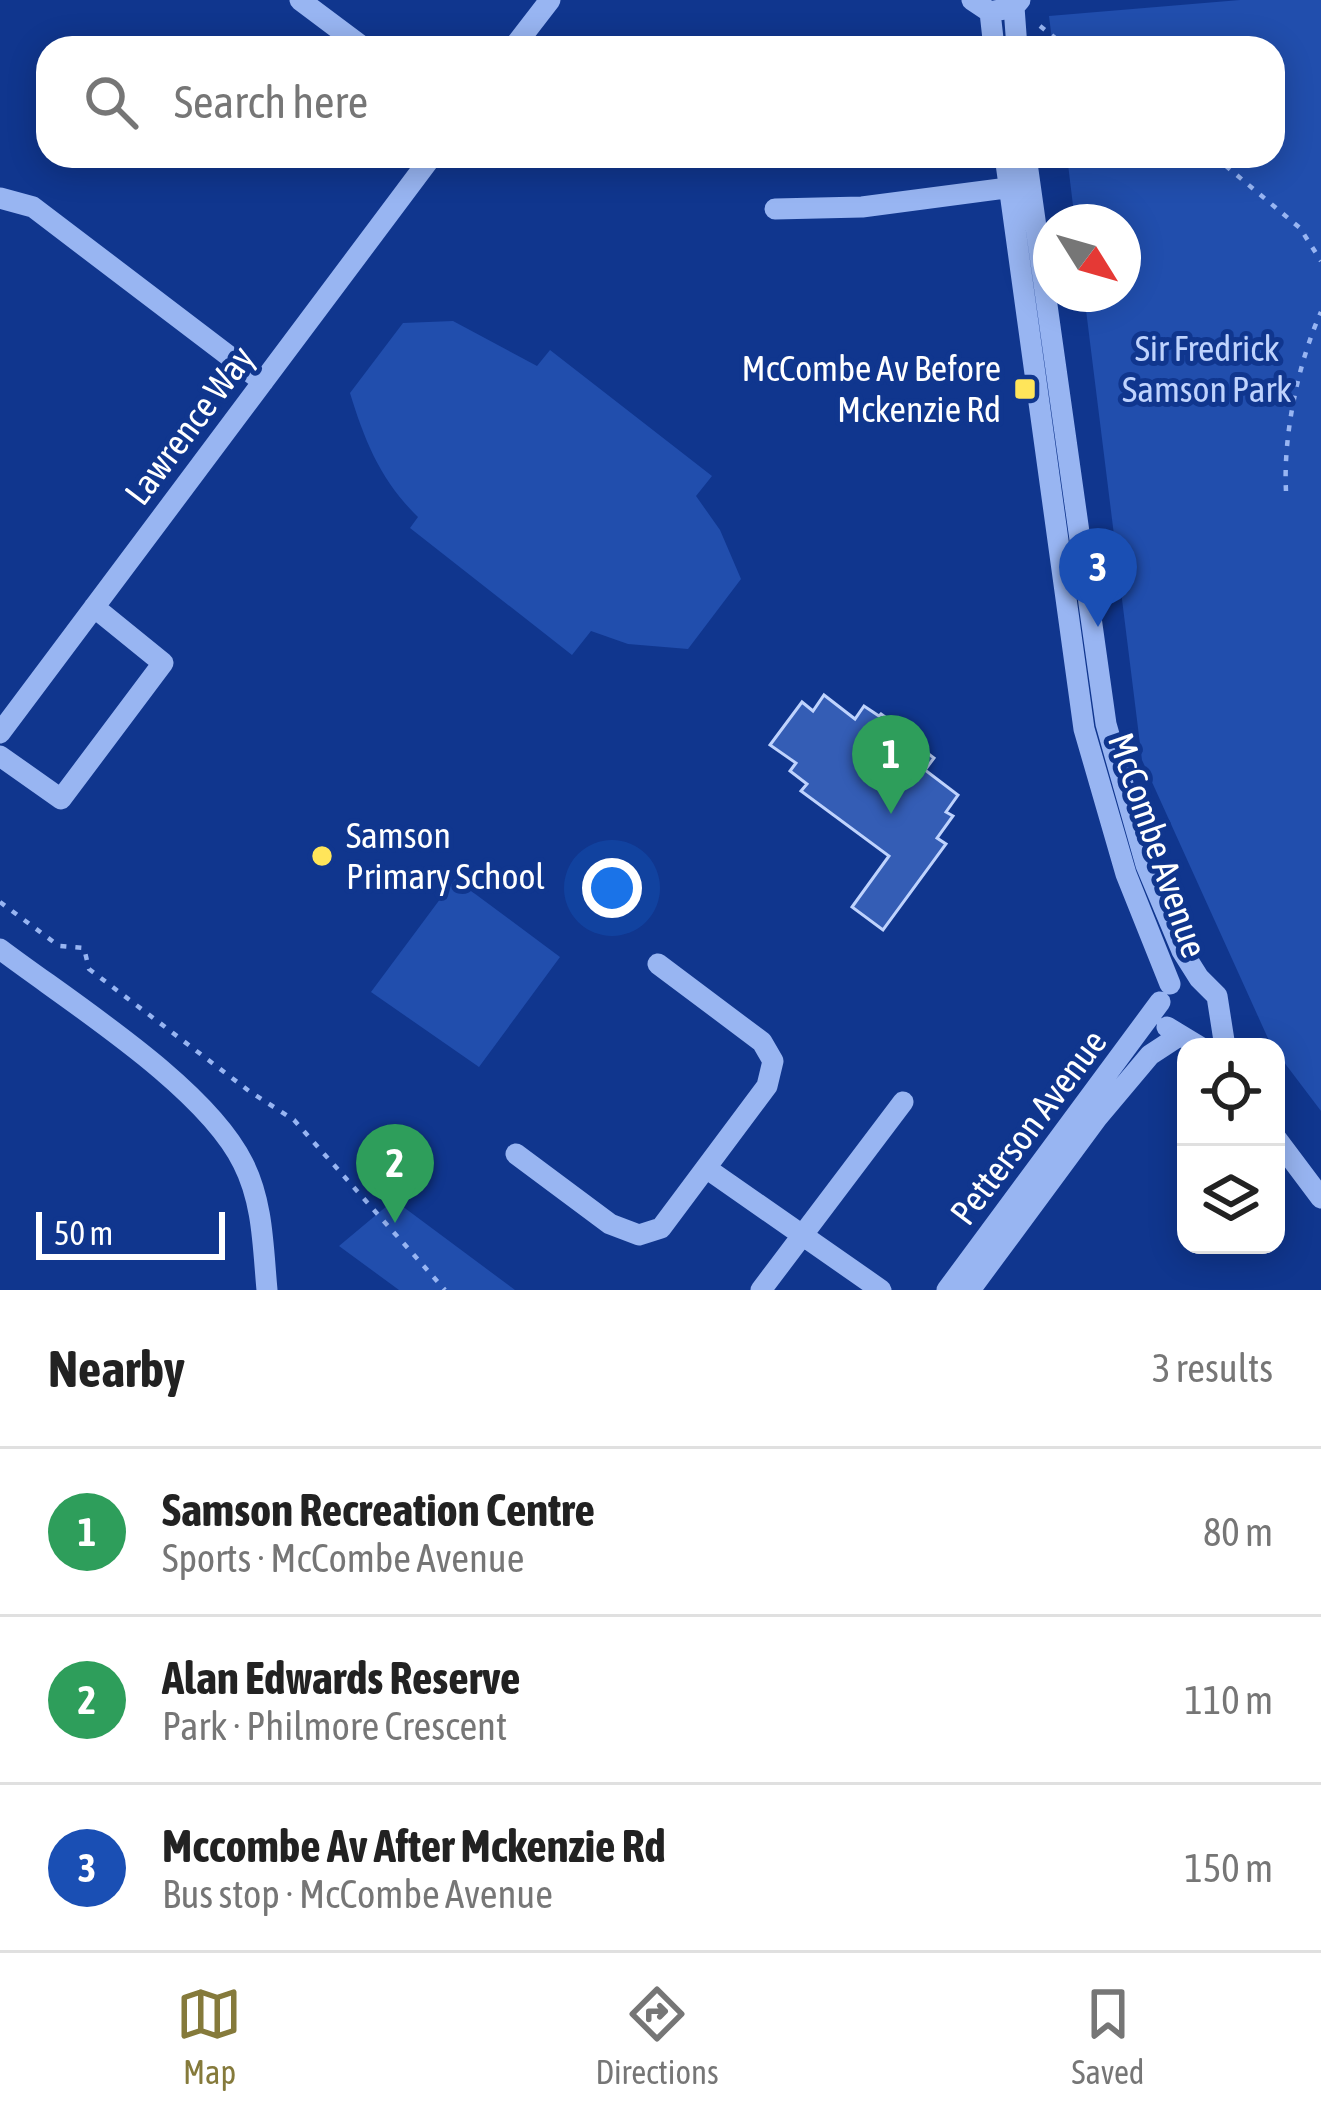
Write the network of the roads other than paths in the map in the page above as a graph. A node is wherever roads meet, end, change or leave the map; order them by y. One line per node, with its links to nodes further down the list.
1 (300, 0): 5 (street)
2 (550, 0): 6 (street)
3 (1017, 3): 4 (street); 8 (street)
4 (981, 6): 7 (street)
5 (348, 36)
6 (522, 36)
7 (990, 36)
8 (1017, 36)
9 (423, 168): 15 (street, Lawrence Way)
10 (1010, 168): 12 (street, McCombe Avenue)
11 (1023, 168): 12 (street, McCombe Avenue)
12 (1018, 186): 14 (street); 21 (street, McCombe Avenue); 22 (street, McCombe Avenue)
13 (0, 198): 15 (street)
14 (775, 209)
15 (263, 382): 16 (street, Lawrence Way)
16 (94, 608): 17 (street, Lawrence Way); 18 (street)
17 (0, 733)
18 (0, 756)
19 (0, 949): 34 (street)
20 (658, 964): 31 (street)
21 (1198, 979): 22 (street, McCombe Avenue); 23 (street, McCombe Avenue)
22 (1165, 993): 24 (street, McCombe Avenue); 37 (street, Petterson Avenue)
23 (1218, 1016): 25 (street); 26 (street, McCombe Avenue)
24 (1186, 1038)
25 (1194, 1038)
26 (1224, 1038)
27 (1177, 1045): 38 (street, Petterson Avenue)
28 (903, 1102): 33 (street)
29 (1282, 1146): 32 (street)
30 (516, 1154): 31 (street)
31 (706, 1168): 33 (street)
32 (1321, 1198)
33 (802, 1235): 35 (street); 36 (street)
34 (267, 1290)
35 (761, 1290)
36 (881, 1290)
37 (946, 1290)
38 (970, 1290)

